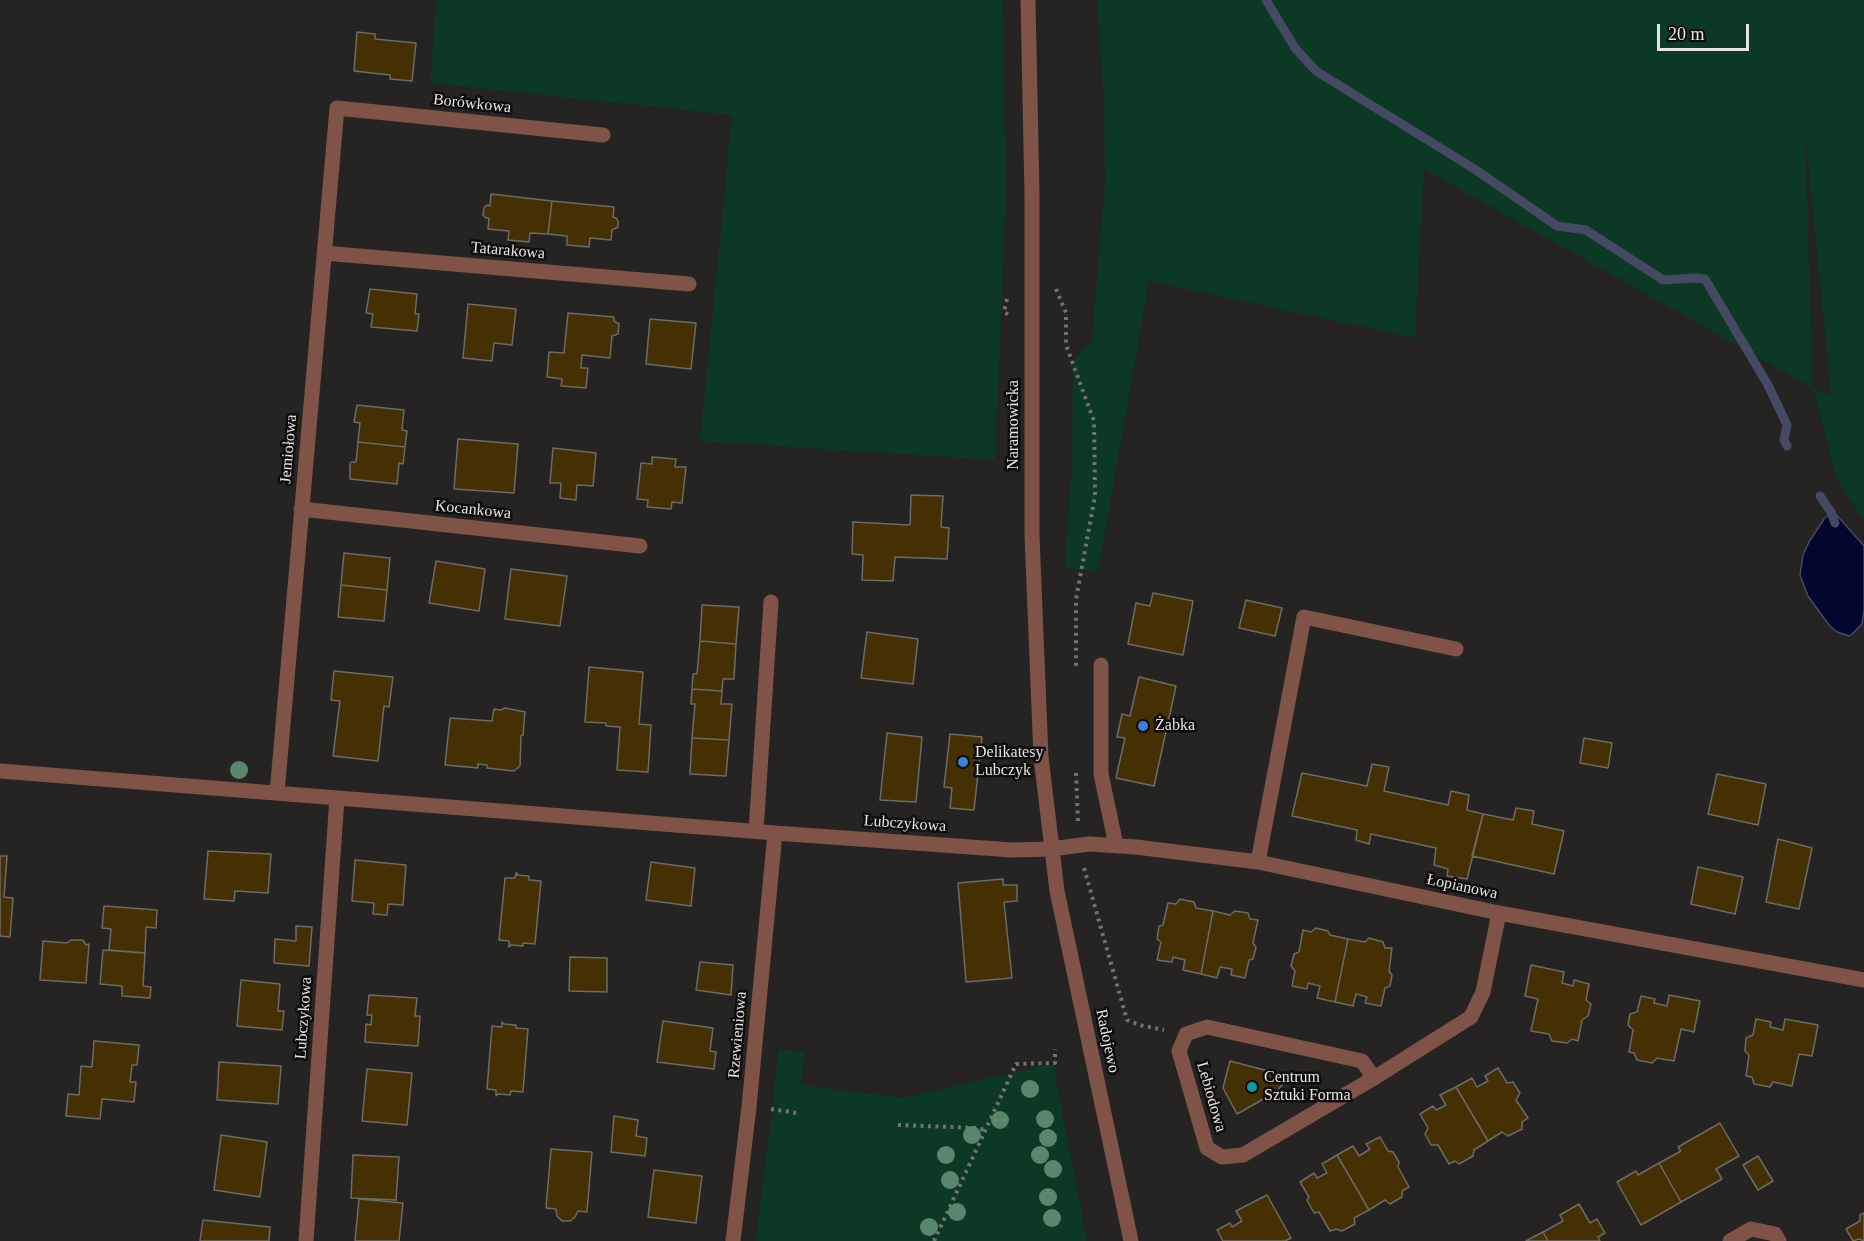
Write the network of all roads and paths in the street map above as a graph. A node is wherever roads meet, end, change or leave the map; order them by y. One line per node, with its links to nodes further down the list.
1 (1028, 0): 19 (street, Naramowicka)
2 (337, 108): 3 (street, Borówkowa); 4 (street, Jemiołowa)
3 (603, 135)
4 (324, 253): 5 (street, Tatarakowa); 8 (street, Jemiołowa)
5 (689, 284)
6 (1059, 314): 7 (path)
7 (1066, 314)
8 (302, 509): 9 (street, Kocankowa); 14 (street, Jemiołowa)
9 (640, 546)
10 (771, 602): 16 (street)
11 (1456, 649): 20 (street)
12 (1101, 665): 18 (street)
13 (0, 771): 14 (street, Lubczykowa)
14 (277, 793): 15 (street, Lubczykowa)
15 (337, 798): 16 (street, Lubczykowa); 27 (street, Lubczykowa)
16 (756, 831): 17 (street, Lubczykowa)
17 (775, 833): 19 (street, Lubczykowa); 28 (street, Rzewieniowa)
18 (1116, 845): 19 (street, Łopianowa); 20 (street, Łopianowa)
19 (1051, 849): 30 (street, Radojewo)
20 (1258, 862): 21 (street, Łopianowa)
21 (1499, 913): 22 (street, Łopianowa); 24 (street, Lebiodowa)
22 (1864, 980)
23 (1055, 1049): 26 (path)
24 (1374, 1078): 24 (street, Lebiodowa)
25 (898, 1125): 26 (path)
26 (985, 1130): 29 (path)
27 (306, 1241)
28 (733, 1241)
29 (933, 1241)
30 (1131, 1241)
31 (1730, 1241): 32 (street)
32 (1779, 1241)

